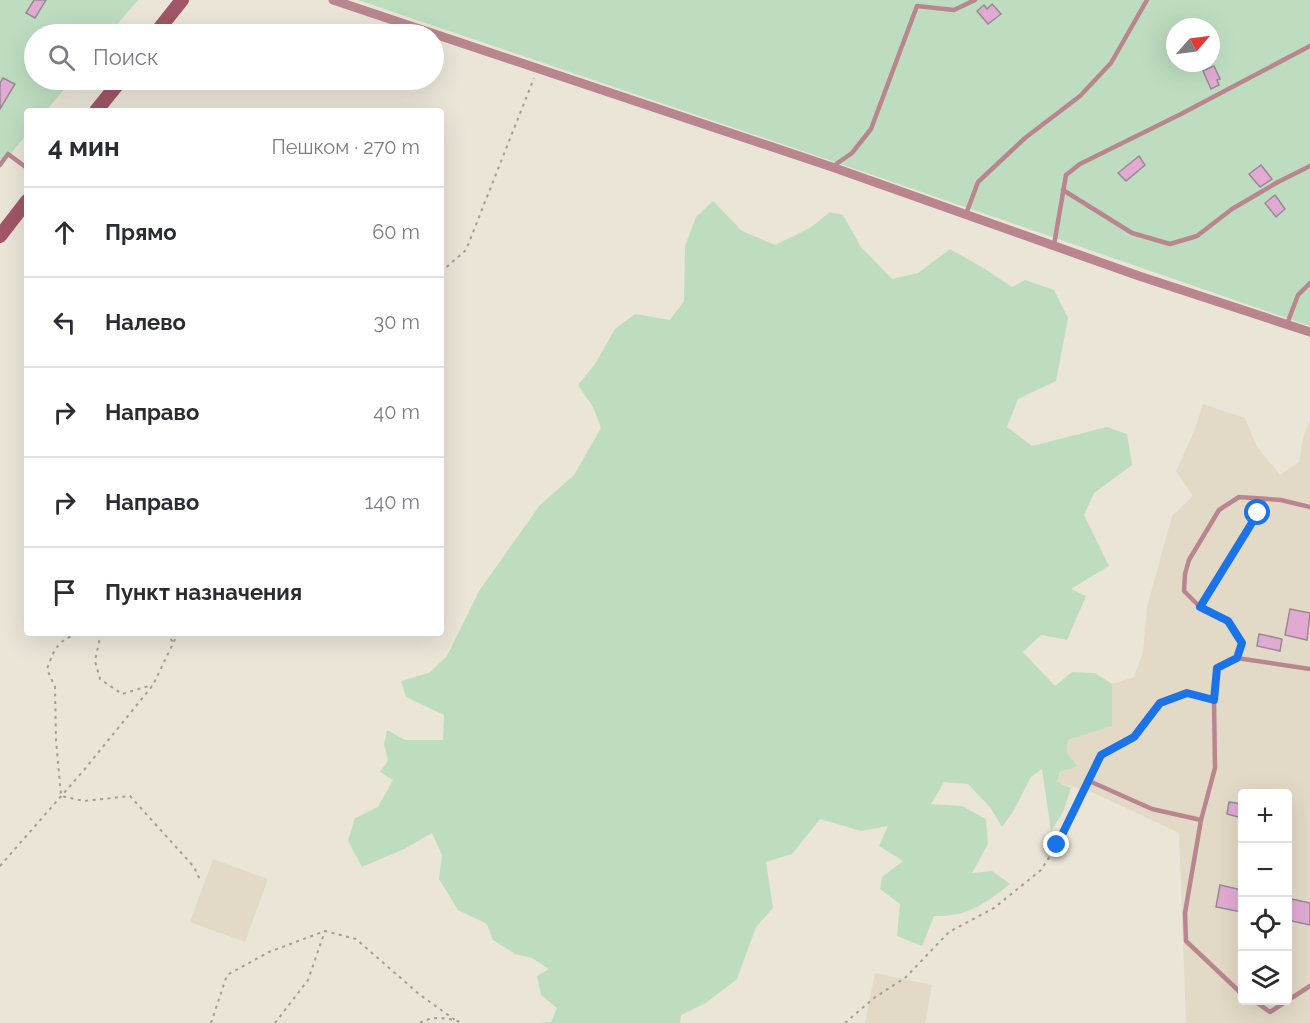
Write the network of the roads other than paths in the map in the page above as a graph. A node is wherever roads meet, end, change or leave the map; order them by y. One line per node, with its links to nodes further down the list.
1 (182, 0): 6 (street)
2 (333, 0): 7 (street)
3 (975, 0): 5 (lane)
4 (1147, 0): 18 (lane)
5 (918, 3): 15 (lane)
6 (163, 24)
7 (404, 24)
8 (444, 38): 15 (street)
9 (1310, 46): 16 (lane)
10 (113, 90): 11 (street)
11 (98, 108)
12 (0, 165): 13 (lane)
13 (24, 166)
14 (1310, 166): 16 (lane)
15 (832, 167): 18 (street)
16 (1063, 190): 20 (lane)
17 (24, 205): 19 (street)
18 (966, 214): 20 (street)
19 (0, 235)
20 (1054, 245): 22 (street)
21 (1310, 283): 22 (lane)
22 (1287, 324): 23 (street)
23 (1310, 332)
24 (1264, 499): 25 (lane); 26 (lane); 26 (lane)
25 (1310, 507)
26 (1200, 607): 27 (lane)
27 (1237, 658): 28 (lane); 29 (lane)
28 (1310, 669)
29 (1214, 700): 30 (lane); 30 (lane)
30 (1201, 820): 32 (lane)
31 (1310, 986): 33 (lane)
32 (1238, 990)
33 (1292, 998)
34 (1260, 1005): 35 (lane)
35 (1281, 1005)

